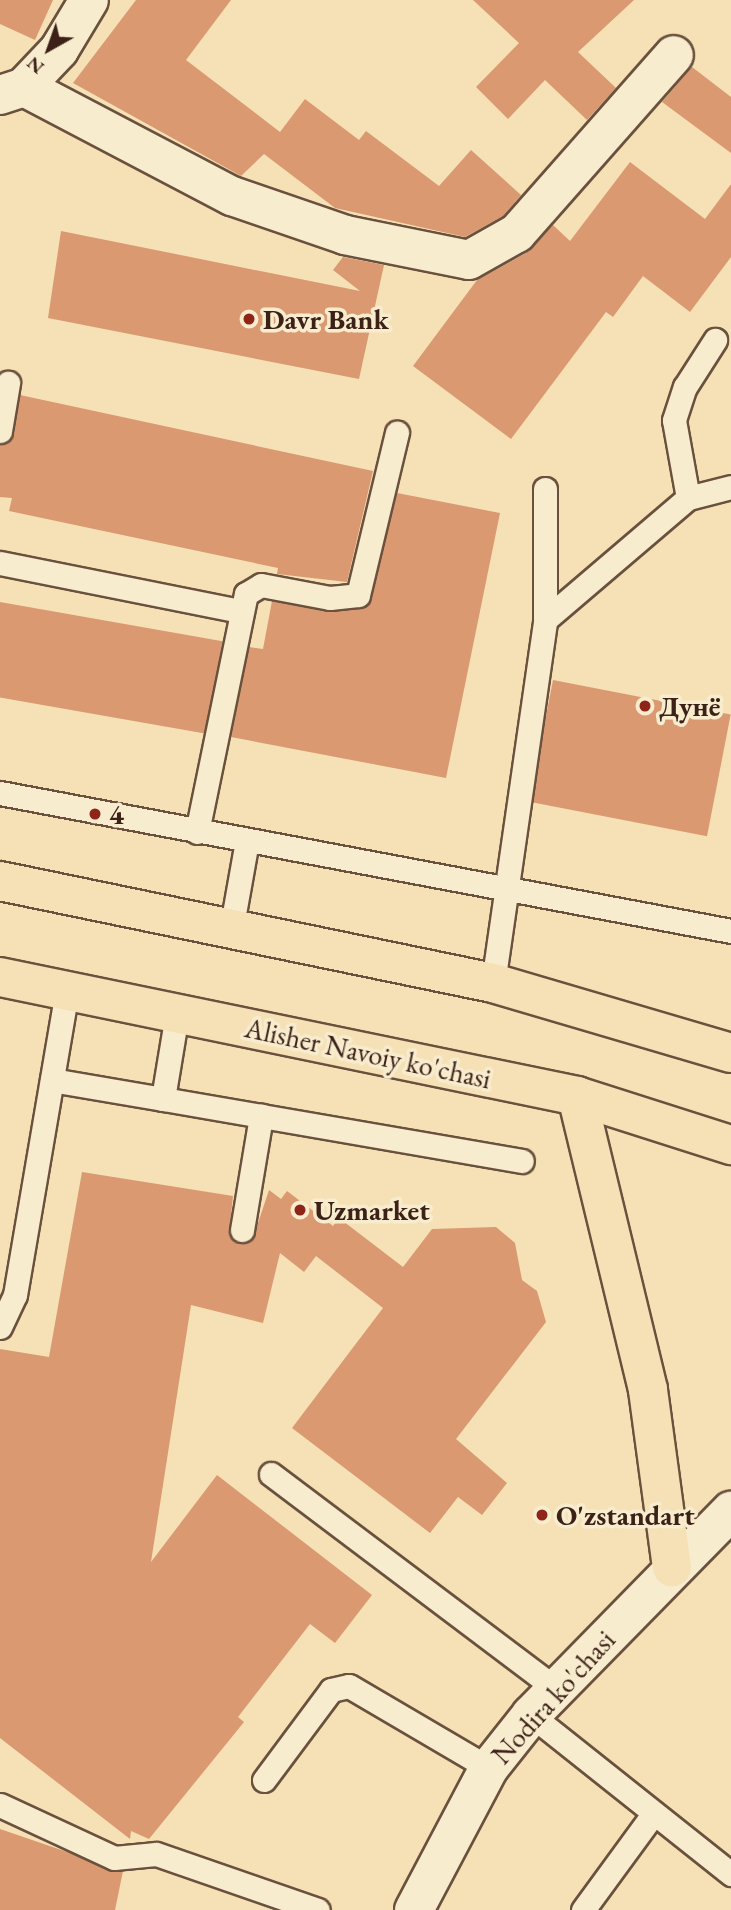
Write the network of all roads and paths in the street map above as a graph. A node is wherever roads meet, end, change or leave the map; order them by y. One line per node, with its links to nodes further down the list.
1 (78, 5): 3 (street)
2 (674, 55): 3 (street)
3 (12, 91)
4 (715, 340): 10 (lane)
5 (8, 383): 6 (lane)
6 (0, 430)
7 (397, 433): 12 (lane)
8 (731, 487): 10 (lane)
9 (545, 489): 13 (lane)
10 (688, 498): 13 (lane)
11 (0, 563): 12 (lane)
12 (241, 611): 15 (lane)
13 (545, 620): 18 (lane)
14 (0, 793): 15 (lane)
15 (197, 832): 16 (lane)
16 (247, 841): 18 (lane); 19 (lane)
17 (0, 881): 19 (main road)
18 (506, 888): 20 (lane); 22 (lane)
19 (232, 925): 22 (main road)
20 (731, 932)
21 (0, 977): 23 (main road, Alisher Navoiy ko'chasi)
22 (493, 983): 25 (main road)
23 (67, 990): 24 (main road, Alisher Navoiy ko'chasi); 26 (lane)
24 (177, 1014): 27 (main road, Alisher Navoiy ko'chasi); 28 (lane)
25 (731, 1053)
26 (52, 1080): 28 (lane); 33 (lane)
27 (577, 1096): 30 (main road, Alisher Navoiy ko'chasi); 36 (main road)
28 (163, 1099): 29 (lane)
29 (261, 1116): 31 (lane); 32 (lane)
30 (731, 1145)
31 (522, 1161)
32 (242, 1230)
33 (0, 1327)
34 (271, 1474): 37 (lane)
35 (731, 1511): 36 (street, Nodira ko'chasi)
36 (672, 1567): 37 (street, Nodira ko'chasi)
37 (544, 1702): 38 (street, Nodira ko'chasi); 41 (lane)
38 (489, 1768): 39 (lane); 44 (street, Nodira ko'chasi)
39 (264, 1780)
40 (0, 1805): 43 (lane)
41 (654, 1813): 42 (lane); 45 (lane)
42 (731, 1874)
43 (318, 1910)
44 (414, 1910)
45 (583, 1910)

